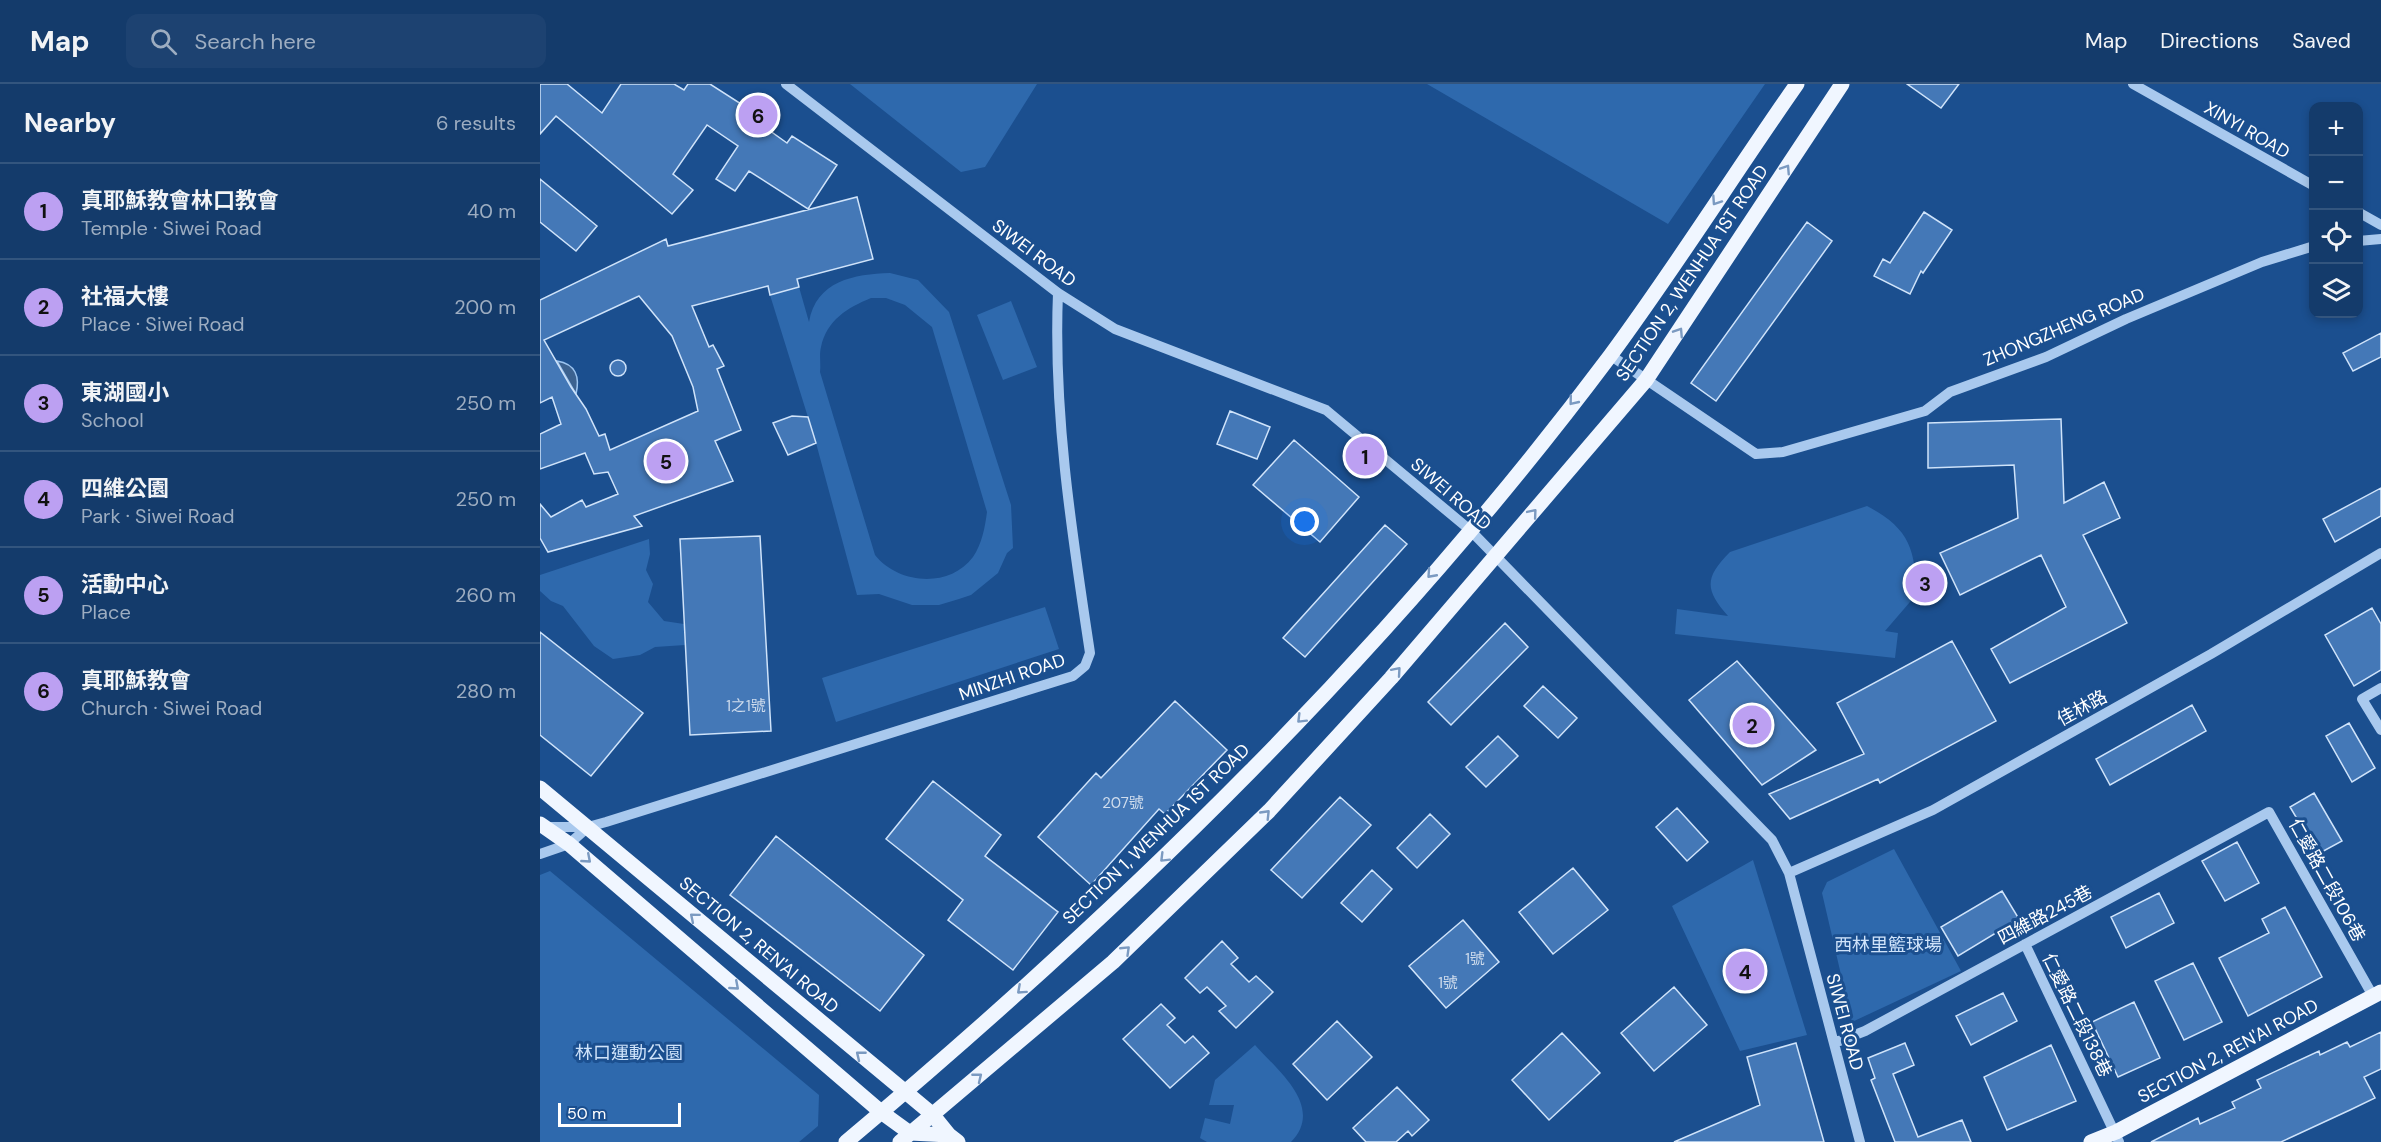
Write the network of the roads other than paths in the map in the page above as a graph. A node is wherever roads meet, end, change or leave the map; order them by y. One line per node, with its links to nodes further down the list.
1 (786, 84): 11 (street, SIWEI ROAD)
2 (1797, 84): 12 (main road, SECTION 2, WENHUA 1ST ROAD, one-way to 12)
3 (1842, 84): 13 (main road, SECTION 2, WENHUA 1ST ROAD, one-way to 3)
4 (2133, 84): 5 (street, XINYI ROAD)
5 (2309, 184)
6 (2363, 215): 7 (street)
7 (2381, 225)
8 (2381, 239): 9 (street)
9 (2363, 241)
10 (2309, 247): 13 (street, ZHONGZHENG ROAD)
11 (1058, 293): 14 (street, SIWEI ROAD); 22 (street, MINZHI ROAD)
12 (1610, 356): 13 (street, ZHONGZHENG ROAD); 14 (main road, SECTION 2, WENHUA 1ST ROAD, one-way to 14)
13 (1646, 380): 16 (main road, SECTION 2, WENHUA 1ST ROAD, one-way to 13)
14 (1470, 530): 16 (street, SIWEI ROAD); 29 (main road, SECTION 1, WENHUA 1ST ROAD, one-way to 29)
15 (2381, 553): 25 (street, 佳林路)
16 (1495, 558): 25 (street, SIWEI ROAD); 31 (main road, one-way to 16)
17 (2381, 688): 18 (street)
18 (2381, 730)
19 (540, 788): 22 (main road, SECTION 2, REN'AI ROAD)
20 (2269, 812): 26 (street, 四維路245巷); 27 (street, 仁愛路二段106巷)
21 (541, 827): 22 (street); 23 (main road)
22 (588, 827): 23 (street); 29 (main road, SECTION 2, REN'AI ROAD, one-way to 22)
23 (569, 844): 24 (street); 30 (main road, one-way to 30)
24 (540, 854)
25 (1789, 873): 28 (street, SIWEI ROAD)
26 (2025, 944): 28 (street, 四維路245巷); 32 (street, 仁愛路二段138巷)
27 (2377, 994): 32 (main road, SECTION 2, REN'AI ROAD)
28 (1834, 1043): 36 (street, SIWEI ROAD)
29 (906, 1092): 30 (main road, SECTION 1, WENHUA 1ST ROAD); 31 (main road, SECTION 2, REN'AI ROAD)
30 (881, 1112): 33 (main road); 35 (main road, SECTION 1, WENHUA 1ST ROAD)
31 (932, 1114): 33 (main road); 34 (main road, SECTION 2, REN'AI ROAD)
32 (2118, 1137): 37 (main road, SECTION 2, REN'AI ROAD)
33 (905, 1138): 34 (main road, SECTION 2, REN'AI ROAD)
34 (954, 1138)
35 (846, 1142)
36 (1860, 1142)
37 (2091, 1142)

